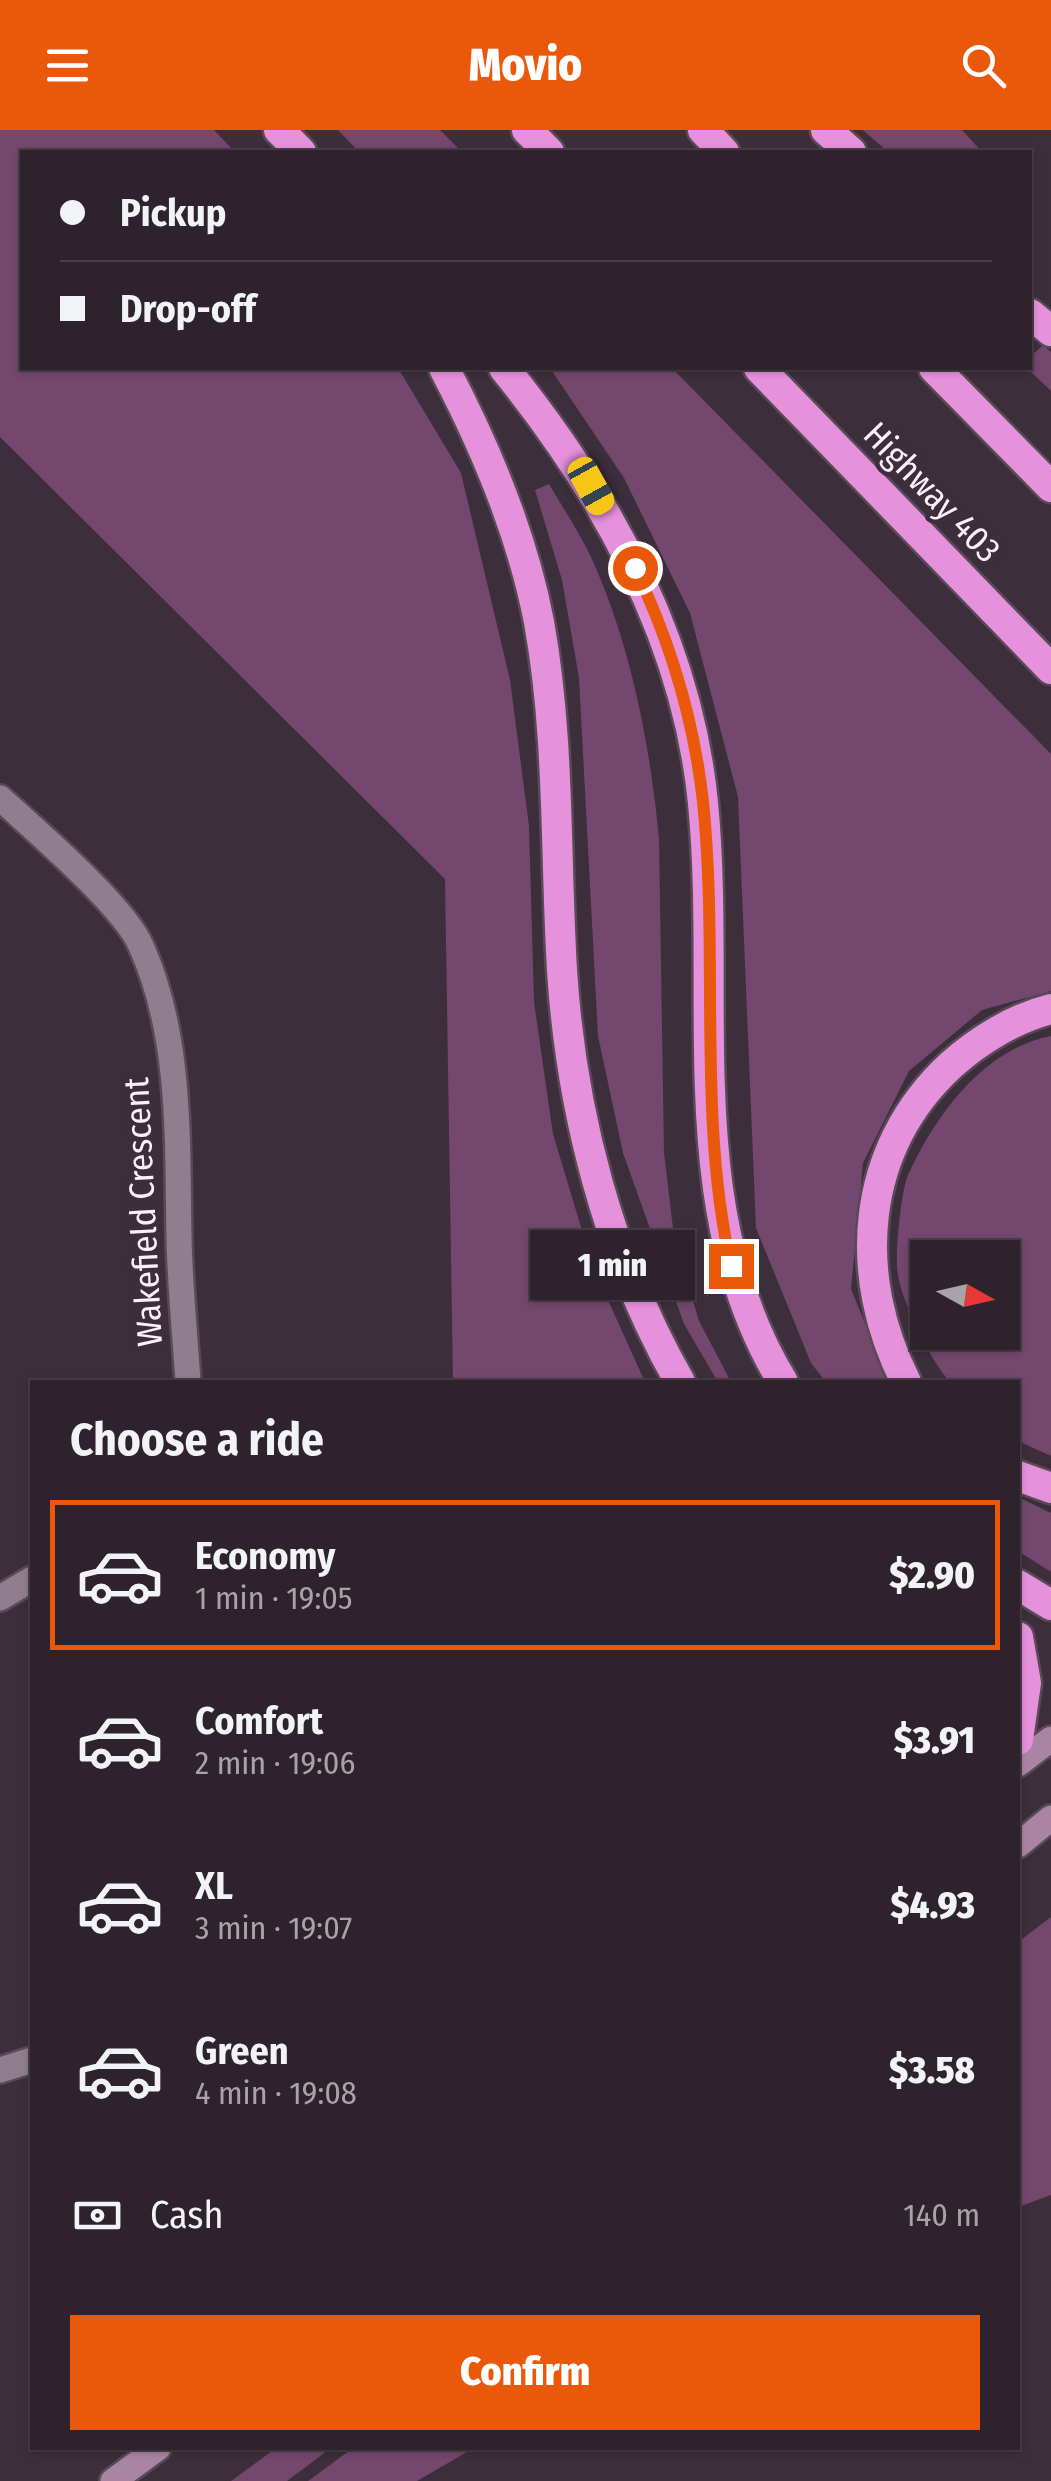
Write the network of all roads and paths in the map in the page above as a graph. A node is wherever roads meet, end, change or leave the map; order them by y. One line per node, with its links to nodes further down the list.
1 (279, 130): 5 (highway)
2 (527, 130): 6 (highway)
3 (703, 130): 7 (highway)
4 (826, 130): 8 (highway)
5 (298, 150)
6 (547, 150)
7 (722, 150)
8 (849, 150)
9 (445, 370): 18 (highway)
10 (505, 370): 19 (highway)
11 (761, 370): 14 (highway, Highway 403)
12 (936, 370): 13 (highway)
13 (1051, 487)
14 (1051, 669)
15 (0, 798): 17 (street, Wakefield Crescent)
16 (1051, 1009): 20 (highway)
17 (188, 1380)
18 (679, 1380)
19 (782, 1380)
20 (905, 1380)
21 (1020, 1477): 22 (highway)
22 (1051, 1488)
23 (30, 1580): 25 (street)
24 (1020, 1587): 26 (highway)
25 (0, 1598)
26 (1051, 1606)
27 (1020, 1648): 28 (highway)
28 (1020, 1726)
29 (1051, 1738): 30 (main road)
30 (1020, 1762)
31 (1051, 1818): 32 (main road)
32 (1020, 1843)
33 (30, 2061): 34 (street)
34 (0, 2070)
35 (155, 2450): 36 (main road)
36 (113, 2481)

